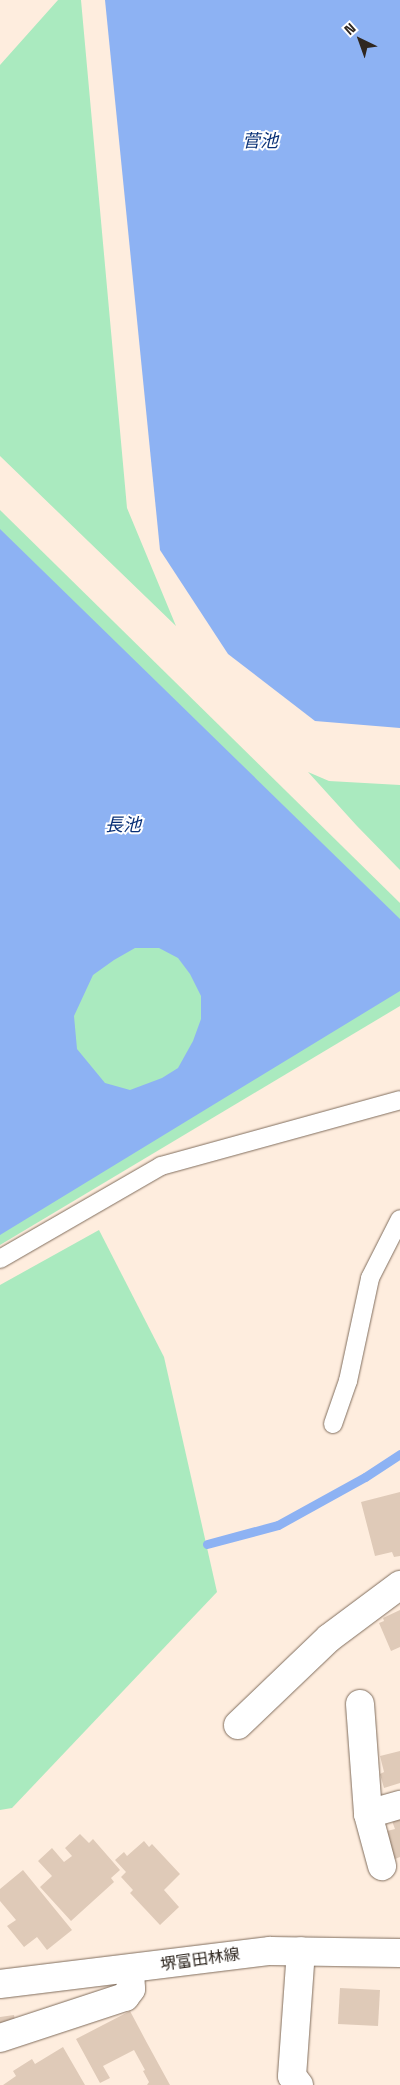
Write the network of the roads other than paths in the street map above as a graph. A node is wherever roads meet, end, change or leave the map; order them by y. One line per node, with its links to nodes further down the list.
1 (400, 1100): 3 (lane)
2 (400, 1219): 4 (lane)
3 (0, 1259)
4 (333, 1424)
5 (400, 1585): 7 (street)
6 (360, 1704): 9 (street)
7 (238, 1725)
8 (400, 1805): 9 (street)
9 (368, 1814): 10 (street)
10 (382, 1866)
11 (302, 1951): 12 (street, 堺富田林線); 13 (street, 堺富田林線); 16 (street)
12 (400, 1953)
13 (130, 1970): 14 (street, 堺富田林線); 15 (street)
14 (0, 1984)
15 (0, 2038)
16 (289, 2082)

